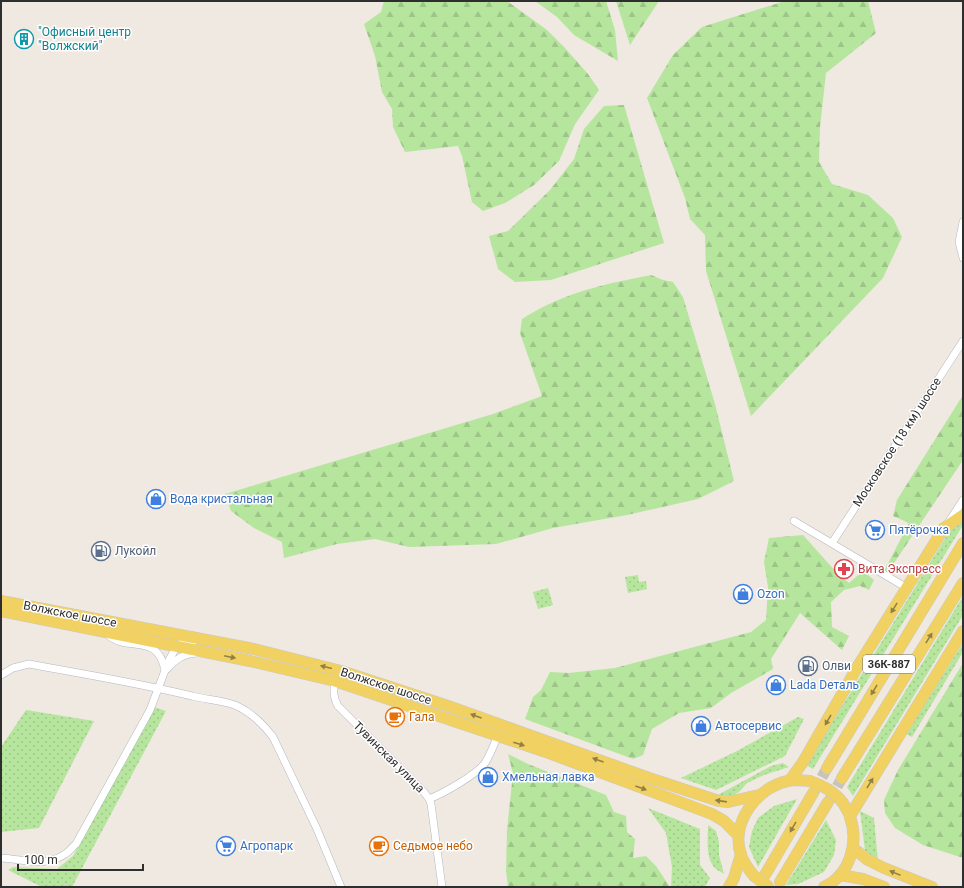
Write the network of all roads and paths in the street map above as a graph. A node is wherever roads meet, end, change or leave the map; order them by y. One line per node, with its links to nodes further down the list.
1 (963, 222): 2 (street)
2 (963, 258)
3 (963, 341): 8 (street, Московское (18 км) шоссе)
4 (963, 500): 7 (street)
5 (963, 515): 7 (main road)
6 (794, 521): 8 (street)
7 (944, 528): 11 (main road)
8 (832, 543): 11 (street)
9 (963, 543): 26 (main road, 36К-887, one-way to 26)
10 (963, 583): 27 (main road, 36К-887, one-way to 10)
11 (907, 588): 28 (main road, one-way to 28)
12 (1, 600): 14 (main road, Волжское шоссе)
13 (1, 611): 16 (main road, Волжское шоссе)
14 (159, 630): 17 (main road); 18 (main road, Волжское шоссе)
15 (963, 631): 33 (main road, one-way to 15)
16 (105, 632): 17 (main road, Волжское шоссе); 21 (street)
17 (156, 642): 19 (main road, Волжское шоссе)
18 (228, 644): 19 (street); 30 (main road, Волжское шоссе, one-way to 18)
19 (176, 646): 20 (main road, Волжское шоссе); 21 (street)
20 (208, 652): 21 (street); 23 (main road, Волжское шоссе, one-way to 23)
21 (165, 670): 24 (street)
22 (1, 675): 24 (street)
23 (335, 681): 25 (main road, Волжское шоссе); 31 (street, Тувинская улица)
24 (158, 688): 37 (street); 41 (street)
25 (497, 737): 31 (street); 34 (main road, Волжское шоссе, one-way to 34)
26 (827, 768)
27 (842, 778)
28 (790, 780): 30 (main road, Волжское шоссе); 33 (main road, bridge)
29 (813, 793): 38 (main road, one-way to 38)
30 (759, 794): 34 (main road)
31 (429, 799): 42 (street, Тувинская улица)
32 (828, 802): 40 (main road)
33 (850, 816): 35 (main road)
34 (738, 835): 36 (main road)
35 (853, 848): 39 (main road); 47 (main road, one-way to 35)
36 (741, 854): 43 (main road); 44 (main road, bridge)
37 (1, 858)
38 (765, 875)
39 (840, 875): 45 (main road); 46 (main road)
40 (780, 882)
41 (341, 887)
42 (442, 887)
43 (729, 887)
44 (769, 887)
45 (824, 887)
46 (884, 887)
47 (932, 887)

